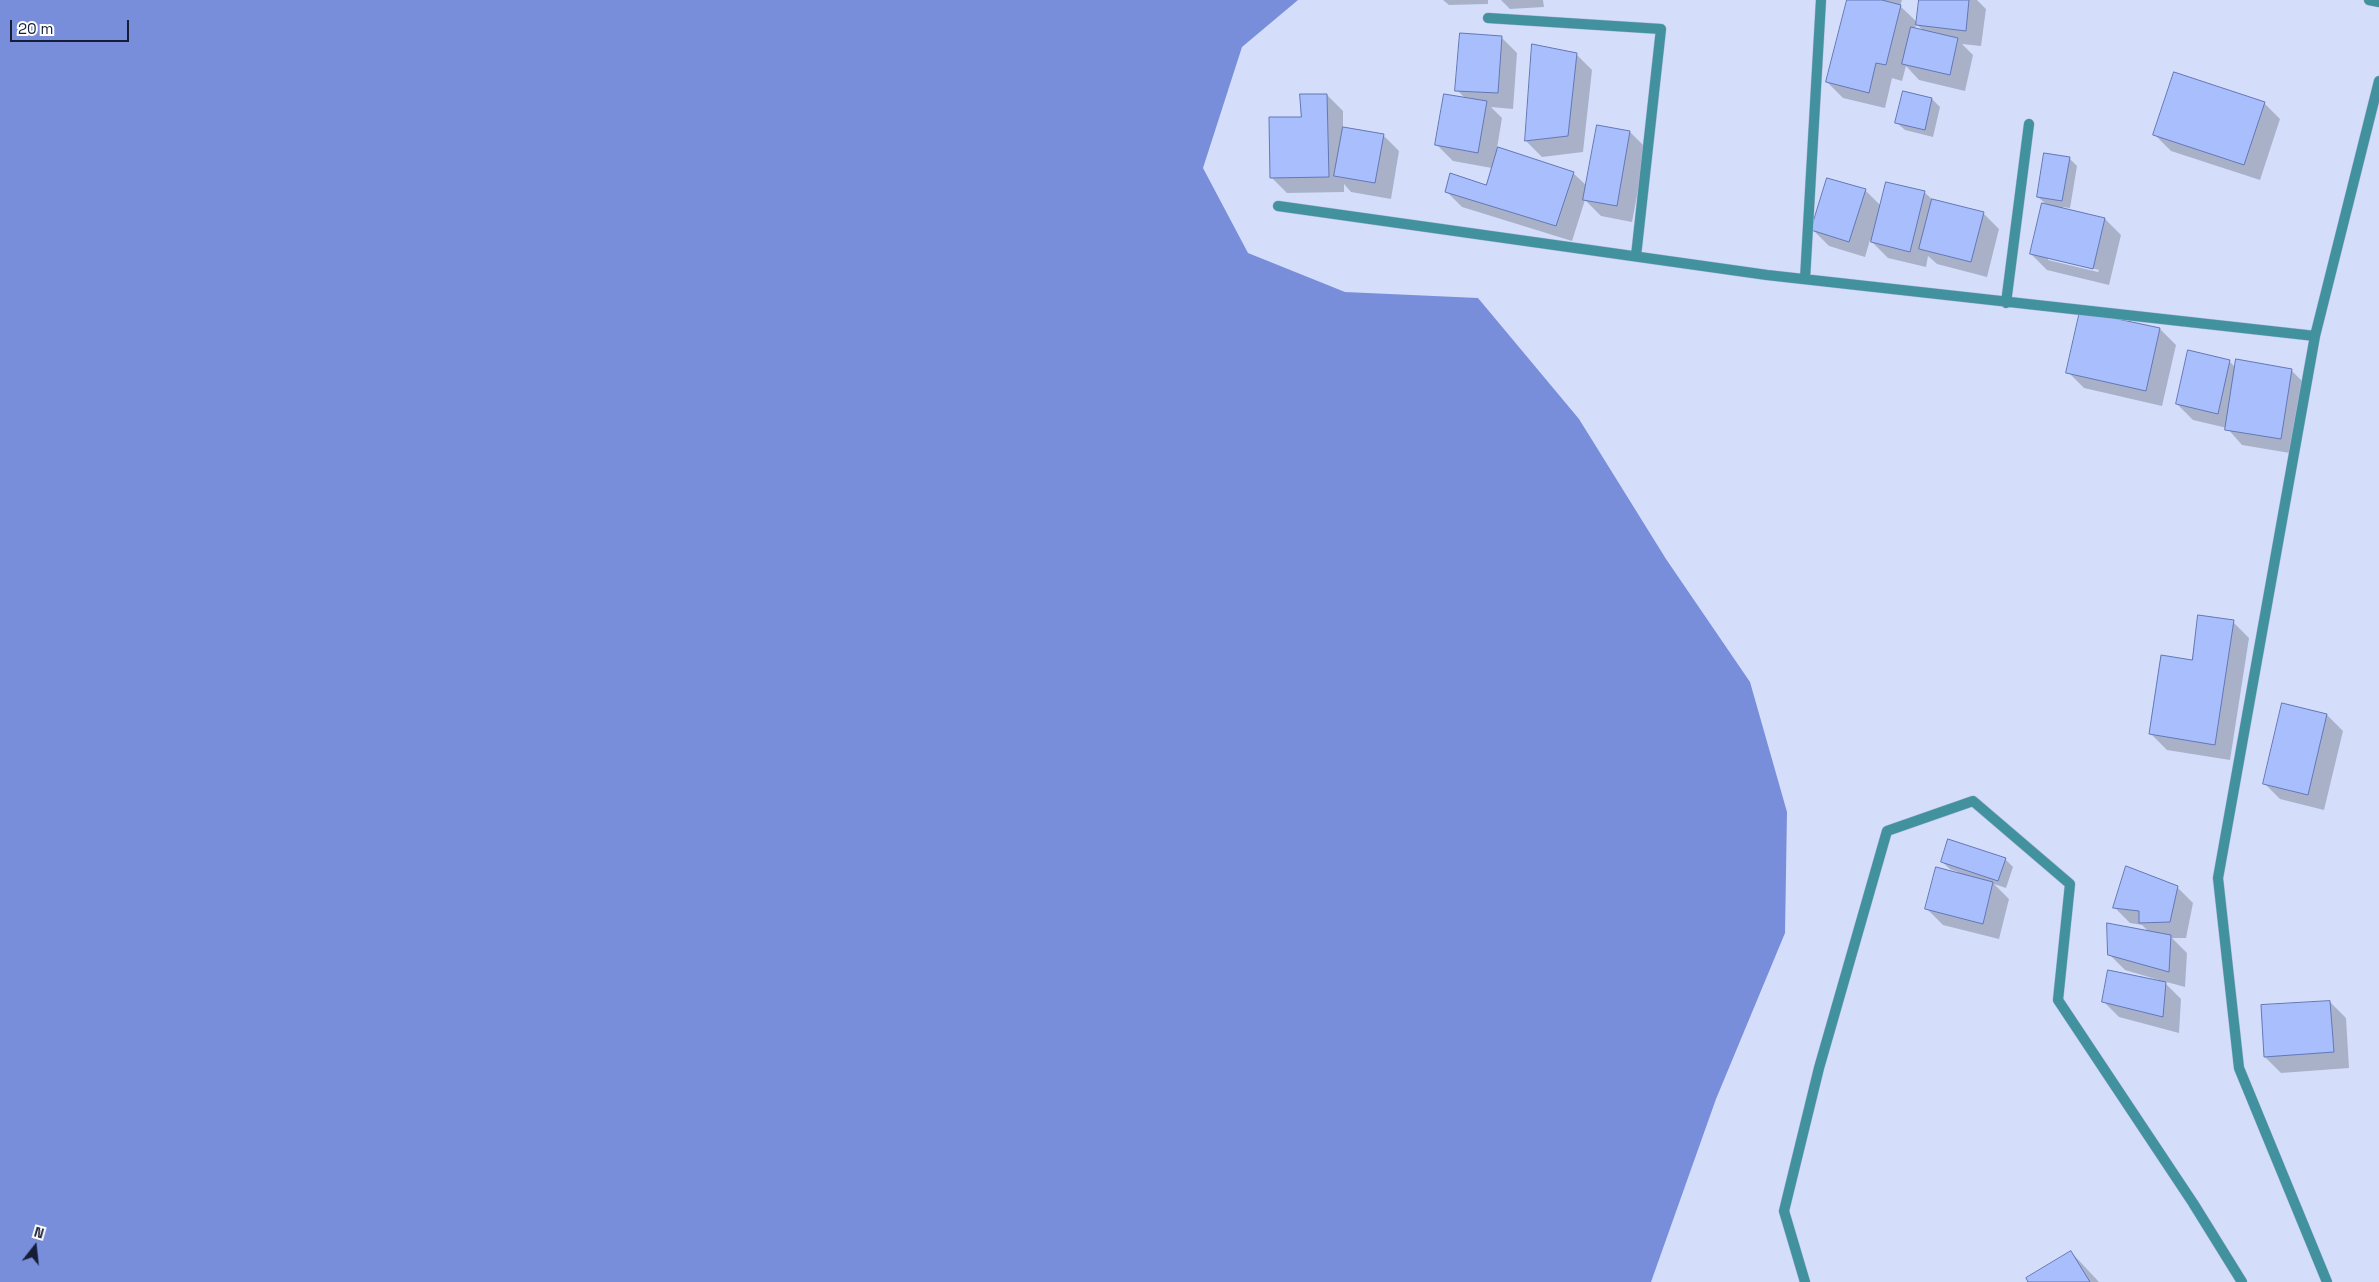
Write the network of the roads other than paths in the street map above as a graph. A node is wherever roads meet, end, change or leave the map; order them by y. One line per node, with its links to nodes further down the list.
1 (1821, 0): 9 (street)
2 (2369, 0): 3 (street)
3 (2379, 2)
4 (1488, 18): 8 (street)
5 (2379, 81): 11 (street)
6 (2029, 124): 10 (street)
7 (1278, 206): 8 (street)
8 (1636, 256): 9 (street)
9 (1806, 279): 10 (street)
10 (2006, 303): 11 (street)
11 (2315, 336): 14 (street)
12 (1805, 1282): 13 (street)
13 (2242, 1282)
14 (2327, 1282)

